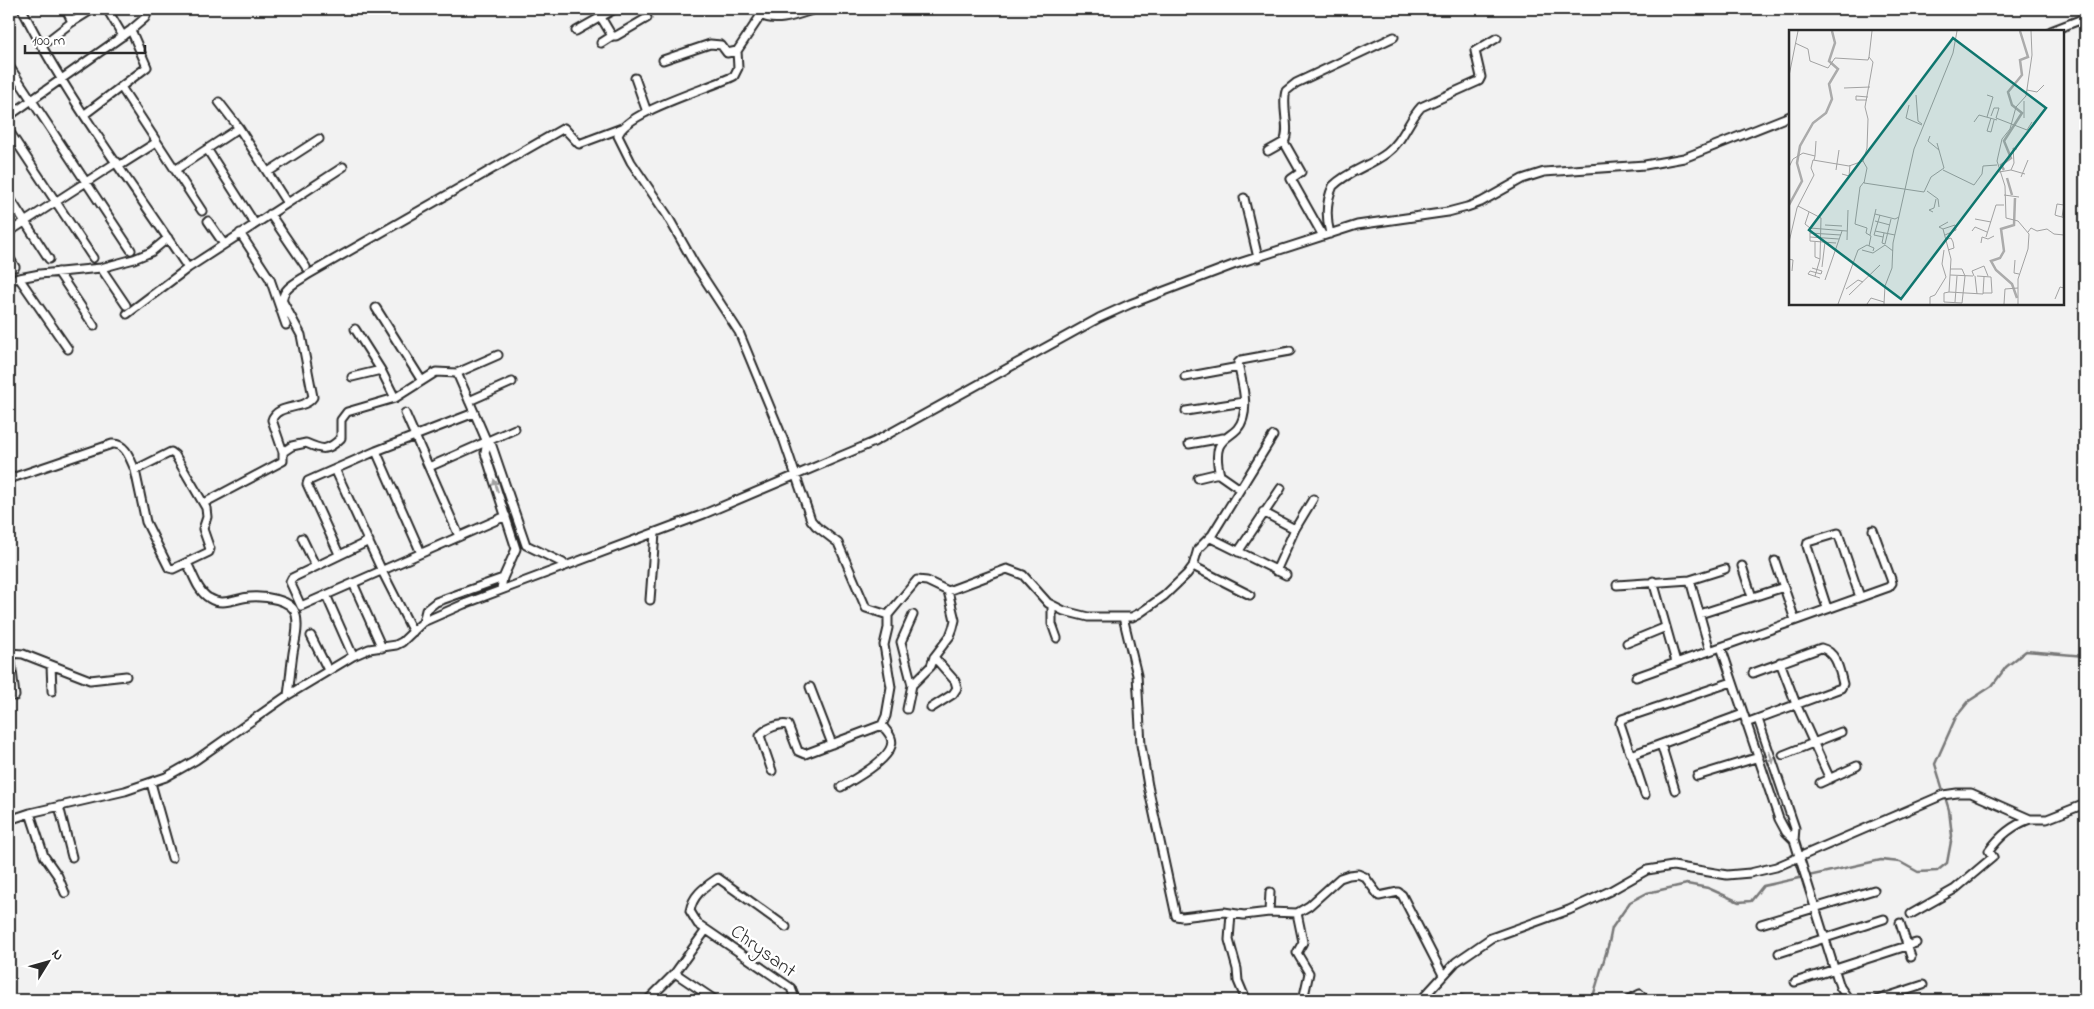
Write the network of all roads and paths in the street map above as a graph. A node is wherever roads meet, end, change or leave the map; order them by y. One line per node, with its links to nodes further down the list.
1 (22, 9): 22 (street)
2 (66, 9): 13 (street)
3 (93, 9): 13 (street)
4 (107, 9): 17 (street)
5 (149, 9): 14 (street)
6 (596, 9): 10 (street)
7 (615, 9): 10 (street)
8 (815, 9): 9 (street)
9 (758, 12): 23 (street)
10 (601, 17): 16 (street); 18 (street)
11 (646, 18): 18 (street)
12 (2085, 18): 15 (street)
13 (72, 22): 22 (street)
14 (131, 30): 17 (street); 28 (street)
15 (2054, 30)
16 (576, 31)
17 (123, 36): 27 (street)
18 (612, 36): 21 (street)
19 (1394, 37): 40 (street)
20 (1497, 38): 59 (street)
21 (601, 43)
22 (41, 46): 27 (street)
23 (737, 51): 24 (street); 31 (street)
24 (663, 60)
25 (9, 66): 29 (street)
26 (635, 78): 31 (street)
27 (61, 80): 29 (street); 32 (street)
28 (121, 88): 32 (street); 39 (street)
29 (31, 100): 33 (street); 47 (street)
30 (219, 102): 35 (street)
31 (647, 112): 36 (street)
32 (85, 114): 43 (street)
33 (9, 116)
34 (1789, 116): 59 (street)
35 (239, 128): 41 (street); 46 (street)
36 (622, 128): 103 (street); 108 (street)
37 (9, 131): 50 (street)
38 (319, 138): 46 (street)
39 (157, 142): 43 (street); 45 (street)
40 (1284, 142): 42 (street); 59 (street)
41 (207, 149): 45 (street); 56 (street)
42 (1268, 151)
43 (118, 164): 47 (street); 60 (street)
44 (343, 167): 51 (street)
45 (175, 170): 52 (street)
46 (268, 172): 51 (street)
47 (85, 182): 50 (street); 62 (street)
48 (9, 197): 55 (street)
49 (1244, 198): 66 (street)
50 (56, 202): 55 (street); 65 (street)
51 (288, 203): 53 (street)
52 (202, 211)
53 (270, 214): 56 (street); 70 (street)
54 (208, 221): 61 (street)
55 (25, 222): 57 (street); 64 (street)
56 (255, 224): 58 (street)
57 (9, 232)
58 (240, 234): 61 (street); 77 (street)
59 (1326, 235): 66 (street)
60 (168, 238): 68 (street); 69 (street)
61 (224, 244): 69 (street)
62 (131, 250)
63 (9, 257): 67 (street)
64 (49, 258)
65 (93, 258)
66 (1258, 258): 108 (street)
67 (15, 267)
68 (101, 268): 71 (street); 74 (street)
69 (188, 268): 76 (street)
70 (306, 268)
71 (58, 272): 72 (street); 78 (street)
72 (19, 278): 73 (street); 80 (street)
73 (9, 280)
74 (126, 306)
75 (376, 308): 88 (street)
76 (127, 314)
77 (286, 325)
78 (94, 326)
79 (355, 329): 84 (street)
80 (68, 350)
81 (1290, 352): 83 (street)
82 (498, 355): 85 (street)
83 (1239, 367): 87 (street); 92 (street)
84 (381, 370): 86 (street); 90 (street)
85 (454, 373): 88 (street); 91 (street)
86 (352, 378)
87 (1186, 378)
88 (422, 381): 90 (street)
89 (512, 382): 91 (street)
90 (395, 398): 103 (street)
91 (469, 401): 95 (street)
92 (1244, 402): 93 (street); 99 (street)
93 (1186, 411)
94 (405, 413): 97 (street)
95 (474, 413): 97 (street); 100 (street)
96 (515, 429): 100 (street)
97 (415, 436): 102 (street); 104 (street)
98 (1273, 436): 112 (street)
99 (1223, 438): 101 (street); 107 (street)
100 (487, 442): 104 (street); 116 (street, one-way to 100); 124 (street)
101 (1189, 444)
102 (376, 451): 105 (street); 127 (street)
103 (283, 452): 114 (street)
104 (429, 467): 120 (street)
105 (335, 469): 123 (street); 128 (street)
106 (135, 470): 110 (street); 114 (street); 130 (street)
107 (1220, 473): 109 (street); 112 (street)
108 (797, 476): 119 (street); 155 (street)
109 (1198, 478)
110 (9, 479)
111 (1281, 488): 115 (street)
112 (1240, 489): 122 (street)
113 (1313, 499): 117 (street)
114 (204, 503): 130 (street)
115 (1264, 512): 117 (street); 126 (street)
116 (506, 516): 120 (street); 125 (street)
117 (1295, 529): 137 (street)
118 (1873, 530): 149 (street)
119 (655, 533): 145 (street); 151 (street)
120 (460, 536): 127 (street)
121 (302, 538): 132 (street)
122 (1210, 538): 126 (street); 133 (street)
123 (369, 541): 128 (street); 136 (street)
124 (526, 545): 125 (street); 131 (street)
125 (516, 549): 139 (street)
126 (1238, 552): 137 (street)
127 (421, 553): 136 (street)
128 (339, 554): 132 (street)
129 (1775, 561): 144 (street)
130 (187, 563): 182 (street)
131 (563, 563)
132 (315, 566): 147 (street)
133 (1193, 566): 148 (street); 157 (street)
134 (1742, 566): 150 (street)
135 (1725, 569): 140 (street)
136 (382, 570): 142 (street); 161 (street)
137 (1276, 571): 138 (street)
138 (1286, 575)
139 (503, 578): 145 (street); 159 (street)
140 (1690, 580): 141 (street); 154 (street)
141 (1653, 581): 143 (street); 160 (street)
142 (353, 583): 147 (street); 166 (street)
143 (1617, 584)
144 (1784, 587): 150 (street); 158 (street)
145 (501, 589): 159 (street)
146 (948, 591): 152 (street); 155 (street); 170 (street)
147 (326, 595): 169 (street)
148 (1250, 595)
149 (1860, 596): 153 (street); 153 (street)
150 (1752, 597): 154 (street)
151 (650, 600)
152 (1052, 605): 157 (street); 163 (street)
153 (1827, 608): 158 (street)
154 (1700, 614): 167 (street)
155 (888, 615): 190 (street)
156 (913, 616): 179 (street)
157 (1123, 617): 223 (street)
158 (1795, 620): 165 (street)
159 (423, 622): 161 (street)
160 (1666, 627): 164 (street); 171 (street)
161 (413, 632): 166 (street)
162 (311, 636): 174 (street)
163 (1057, 638)
164 (1627, 643)
165 (1720, 647): 167 (street); 178 (street)
166 (382, 648): 169 (street)
167 (1710, 650): 171 (street)
168 (9, 653): 173 (street); 183 (street)
169 (352, 656): 174 (street)
170 (934, 657): 179 (street); 185 (street)
171 (1676, 662): 177 (street)
172 (1780, 662): 175 (street); 184 (street); 184 (street)
173 (51, 664): 176 (street); 181 (street)
174 (328, 670): 182 (street)
175 (1753, 673)
176 (126, 676)
177 (1636, 677)
178 (1732, 682): 187 (street); 195 (street)
179 (912, 685): 186 (street)
180 (810, 687): 193 (street)
181 (52, 691)
182 (288, 695): 202 (street)
183 (15, 696)
184 (1796, 704): 188 (street); 192 (street)
185 (931, 708)
186 (907, 709)
187 (1743, 714): 189 (street); 194 (street)
188 (1758, 718): 189 (street); 207 (street, one-way to 207)
189 (1746, 723): 197 (street)
190 (882, 725): 193 (street); 204 (street)
191 (1840, 732): 192 (street)
192 (1813, 742): 196 (street); 201 (street)
193 (832, 744): 199 (street)
194 (1661, 744): 195 (street); 205 (street)
195 (1631, 753): 206 (street)
196 (1783, 755)
197 (1759, 757): 200 (street); 208 (street)
198 (1857, 766): 201 (street)
199 (772, 770)
200 (1698, 776)
201 (1830, 779): 203 (street)
202 (151, 783): 210 (street); 217 (street)
203 (1820, 784)
204 (841, 787)
205 (1675, 790)
206 (1646, 795)
207 (1784, 795): 208 (street); 214 (street)
208 (1773, 798): 214 (street)
209 (2085, 804): 213 (street)
210 (59, 806): 211 (street); 216 (street)
211 (30, 813): 212 (street); 220 (street)
212 (9, 820)
213 (2030, 820): 215 (street); 225 (street)
214 (1794, 840): 215 (street)
215 (1799, 856): 221 (street); 238 (street)
216 (72, 857)
217 (172, 858)
218 (1874, 890): 221 (street)
219 (1270, 892): 222 (street)
220 (65, 893)
221 (1815, 907): 228 (street); 231 (street)
222 (1269, 912): 223 (street); 224 (street)
223 (1230, 913): 244 (street)
224 (1297, 913): 238 (street); 245 (street)
225 (1911, 914)
226 (1884, 920): 231 (street)
227 (1900, 923): 233 (street)
228 (1761, 924)
229 (786, 926): 230 (street)
230 (706, 930): 237 (street); 243 (street, Chrysant)
231 (1824, 939): 234 (street); 236 (street)
232 (1916, 943): 233 (street)
233 (1908, 946): 235 (street); 236 (street)
234 (1779, 953)
235 (1911, 957)
236 (1834, 970): 239 (street); 249 (street)
237 (675, 973): 241 (street); 242 (street)
238 (1443, 975): 246 (street)
239 (1795, 982)
240 (1923, 985): 250 (street)
241 (648, 1000)
242 (715, 1000)
243 (791, 1000)
244 (1246, 1000)
245 (1303, 1000)
246 (1421, 1000)
247 (1628, 1000): 248 (street)
248 (1645, 1000)
249 (1849, 1000)
250 (1877, 1000)

